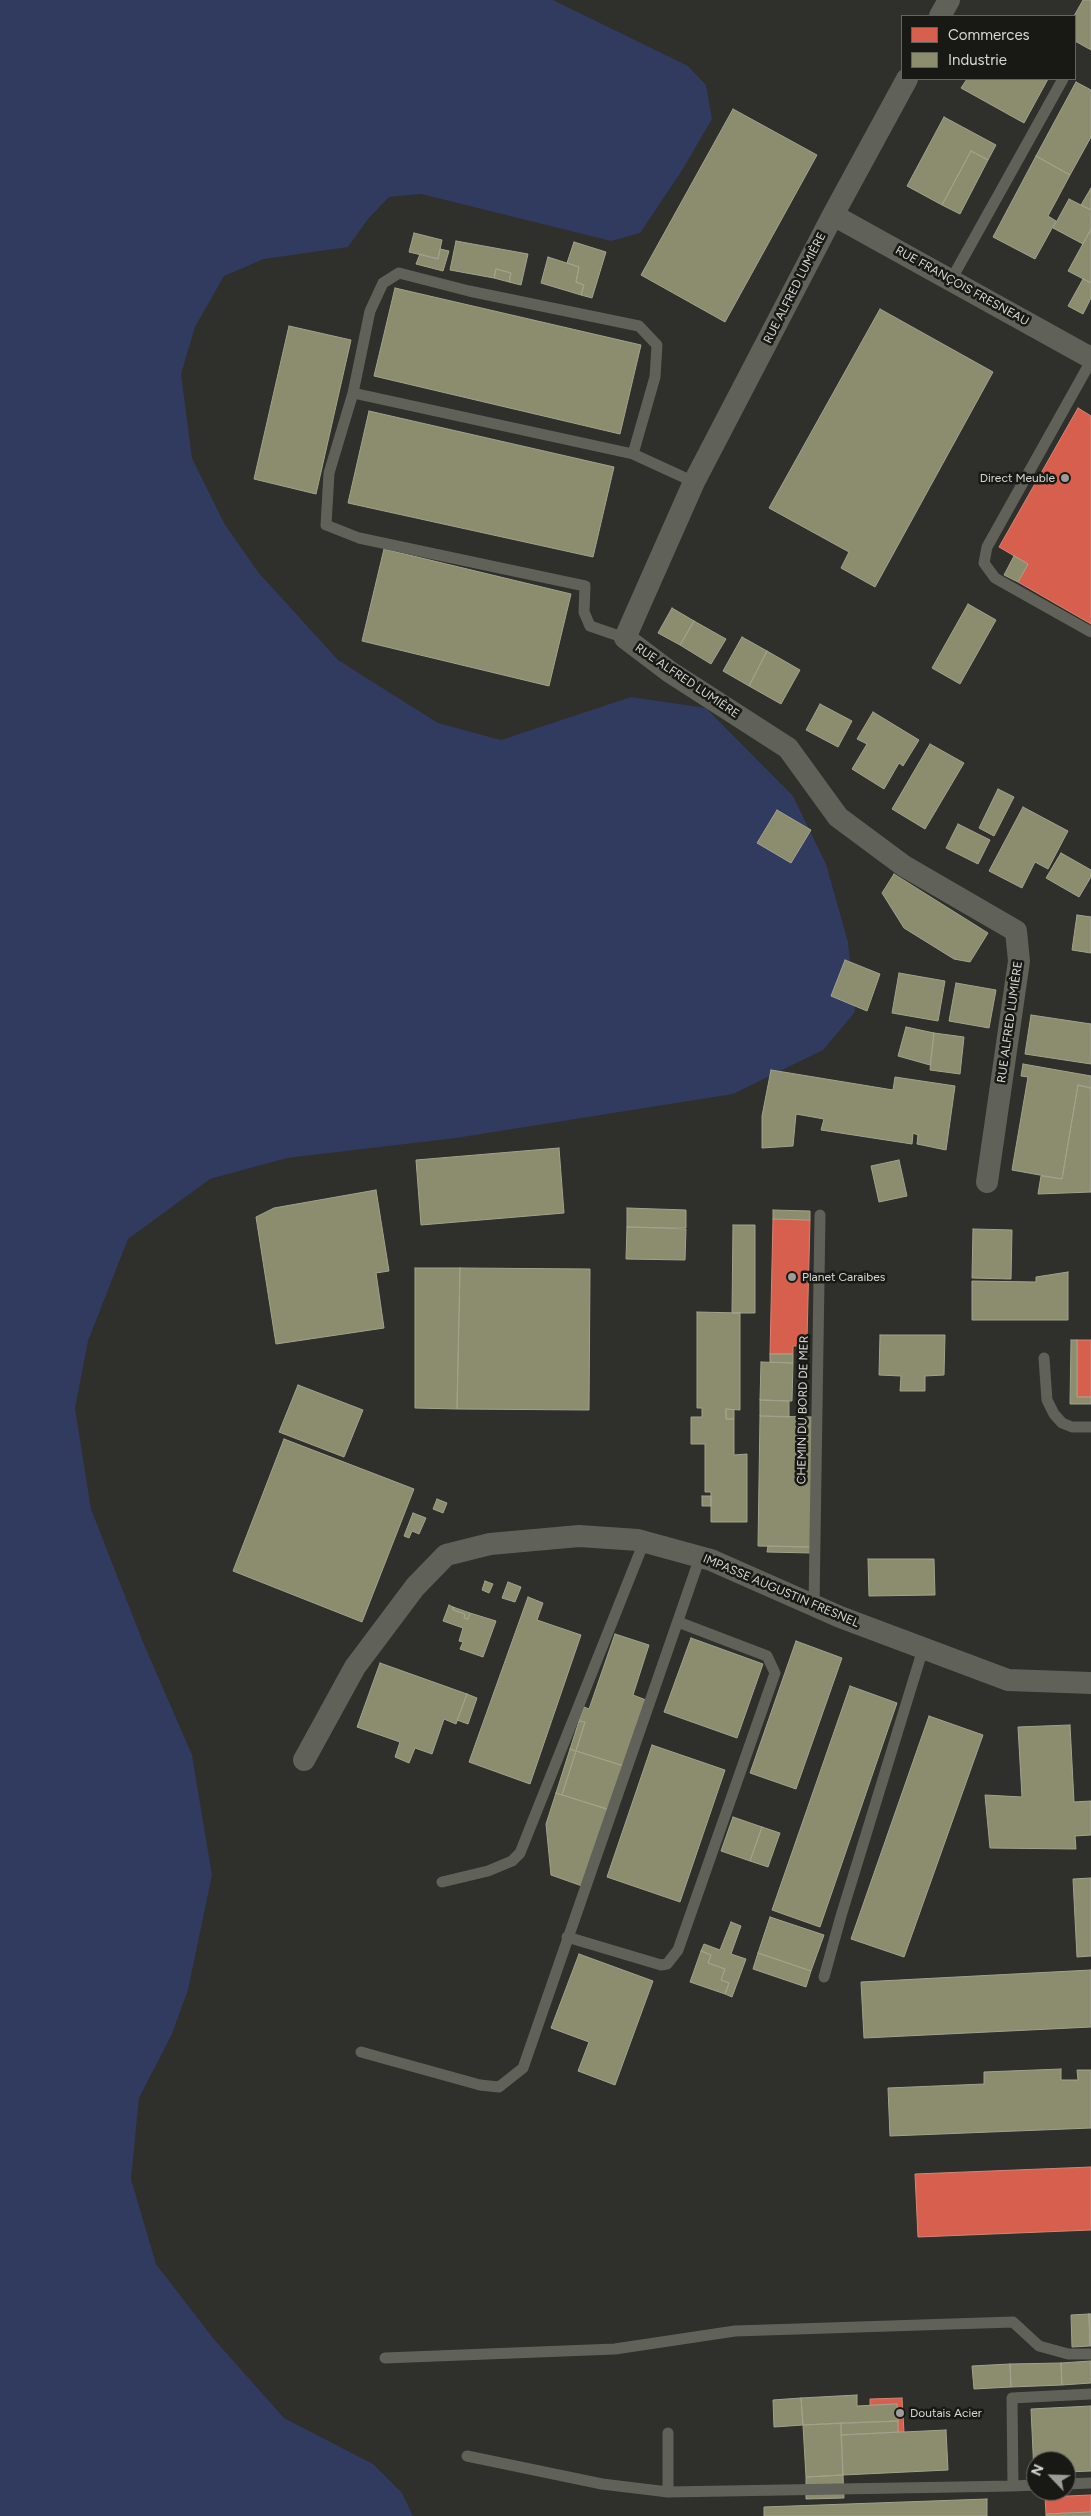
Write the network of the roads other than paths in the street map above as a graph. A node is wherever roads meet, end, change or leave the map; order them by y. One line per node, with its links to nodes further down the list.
1 (949, 0): 2 (street)
2 (941, 15)
3 (906, 80): 5 (street, RUE ALFRED LUMIÈRE)
4 (1062, 80): 6 (lane)
5 (833, 215): 6 (street, RUE FRANÇOIS FRESNEAU); 10 (street, RUE ALFRED LUMIÈRE)
6 (951, 280): 7 (street, RUE FRANÇOIS FRESNEAU)
7 (1091, 359): 11 (lane)
8 (353, 393): 9 (lane); 9 (lane); 12 (lane)
9 (633, 454): 10 (lane)
10 (694, 482): 12 (street, RUE ALFRED LUMIÈRE)
11 (1091, 632)
12 (625, 638): 13 (street, RUE ALFRED LUMIÈRE)
13 (987, 1182)
14 (820, 1215): 19 (lane, CHEMIN DU BORD DE MER)
15 (1044, 1358): 16 (lane)
16 (1091, 1427)
17 (644, 1542): 18 (street, IMPASSE AUGUSTIN FRESNEL); 23 (street, IMPASSE AUGUSTIN FRESNEL); 24 (lane)
18 (700, 1557): 19 (street, IMPASSE AUGUSTIN FRESNEL); 20 (lane)
19 (814, 1606): 21 (street, IMPASSE AUGUSTIN FRESNEL)
20 (678, 1622): 25 (lane); 25 (lane)
21 (923, 1649): 22 (street, IMPASSE AUGUSTIN FRESNEL); 26 (lane)
22 (1091, 1683)
23 (304, 1760)
24 (442, 1882)
25 (567, 1936): 27 (lane)
26 (824, 1977)
27 (361, 2052)
28 (1091, 2354): 29 (lane)
29 (385, 2358)
30 (1091, 2394): 36 (lane)
31 (668, 2433): 37 (lane)
32 (467, 2456): 37 (lane)
33 (1091, 2483): 34 (lane)
34 (1076, 2484)
35 (1026, 2485): 36 (lane)
36 (1013, 2486): 37 (lane)
37 (668, 2492)

